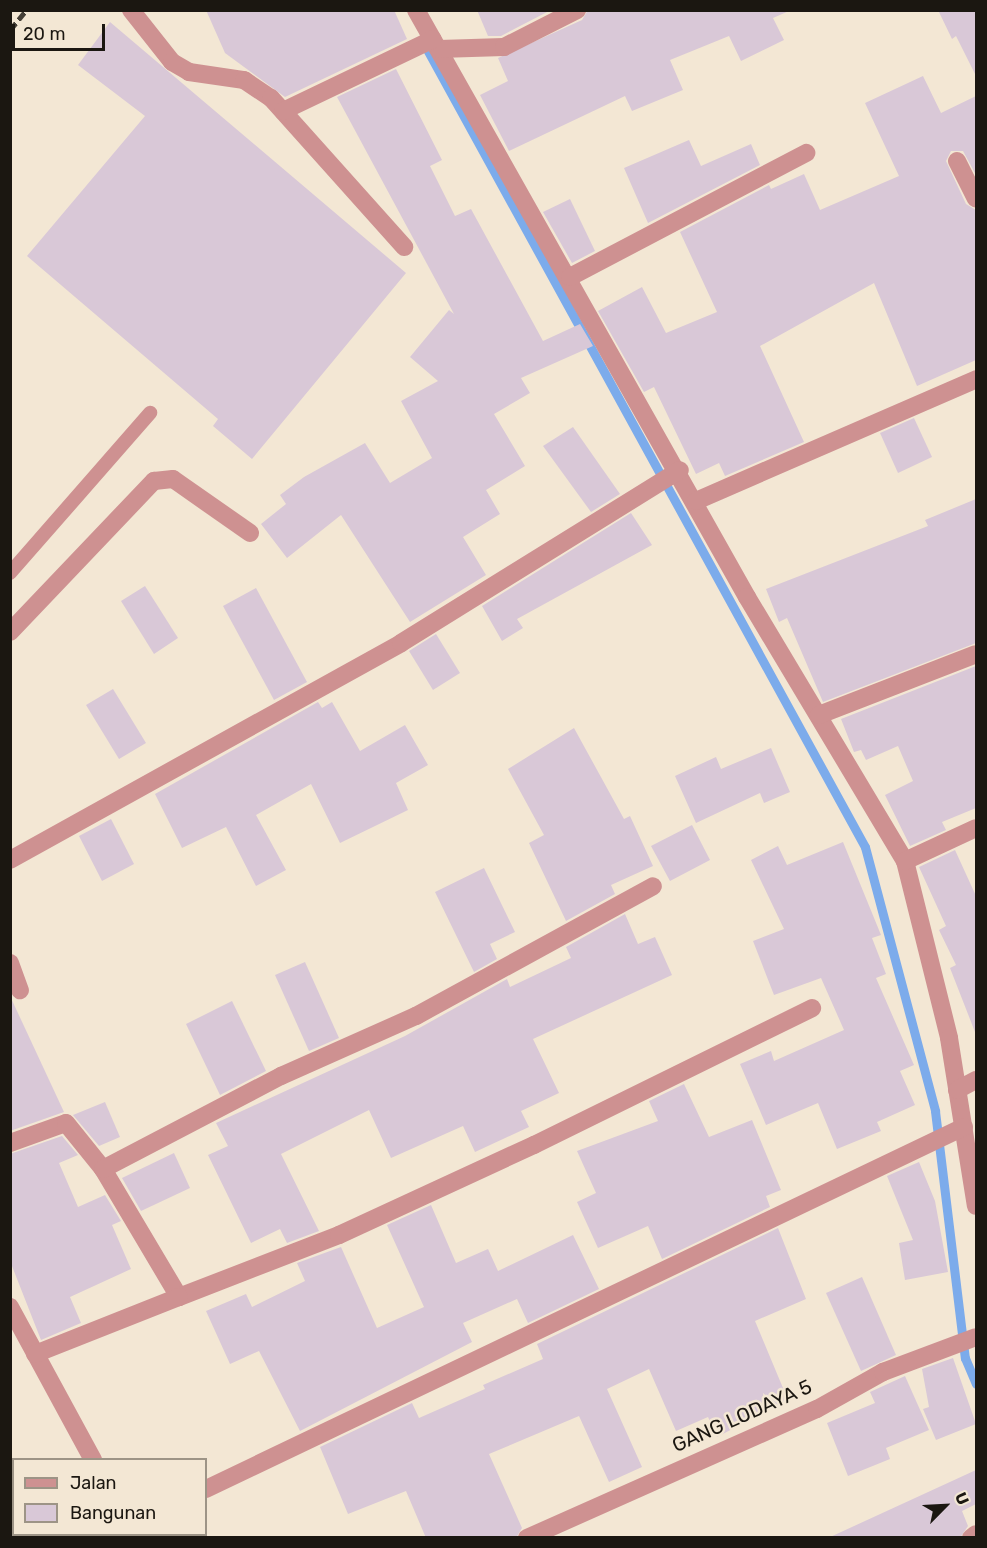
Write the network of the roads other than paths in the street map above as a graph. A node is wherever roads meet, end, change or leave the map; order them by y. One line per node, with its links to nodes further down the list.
1 (131, 10): 5 (street)
2 (416, 10): 4 (street)
3 (577, 10): 4 (street)
4 (430, 44): 5 (street); 10 (street)
5 (283, 111): 9 (street)
6 (806, 153): 10 (street)
7 (957, 160): 8 (street)
8 (976, 199)
9 (404, 247)
10 (570, 277): 13 (street)
11 (976, 379): 14 (street)
12 (150, 412): 16 (lane)
13 (677, 472): 14 (street); 21 (street)
14 (696, 501): 19 (street)
15 (249, 533): 17 (street)
16 (10, 573)
17 (10, 632)
18 (976, 654): 19 (street)
19 (819, 715): 22 (street)
20 (976, 828): 22 (street)
21 (10, 860)
22 (905, 861): 28 (street)
23 (653, 886): 31 (street)
24 (10, 963): 25 (street)
25 (20, 990)
26 (812, 1008): 33 (street)
27 (976, 1080): 28 (street)
28 (957, 1090): 29 (street)
29 (958, 1129): 32 (street); 38 (street)
30 (10, 1143): 31 (street)
31 (103, 1169): 33 (street)
32 (976, 1206)
33 (179, 1297): 36 (street)
34 (10, 1306): 36 (street)
35 (976, 1337): 40 (street, GANG LODAYA 5)
36 (35, 1354): 37 (street)
37 (92, 1458)
38 (207, 1489)
39 (976, 1534): 41 (street)
40 (527, 1538)
41 (971, 1538)

